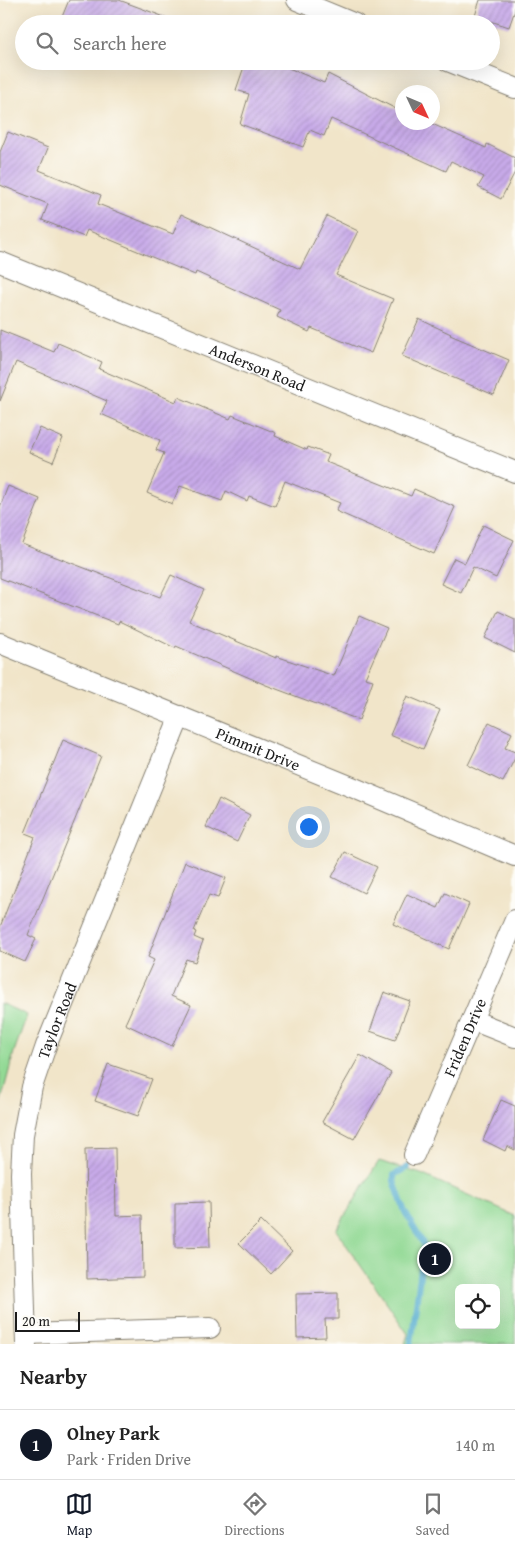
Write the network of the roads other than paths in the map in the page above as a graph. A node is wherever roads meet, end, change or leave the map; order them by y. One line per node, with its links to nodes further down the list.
1 (296, 0): 2 (street)
2 (333, 15)
3 (470, 70): 4 (street)
4 (515, 88)
5 (0, 262): 6 (street, Anderson Road)
6 (515, 472)
7 (0, 643): 8 (street, Pimmit Drive)
8 (180, 716): 9 (street, Pimmit Drive); 15 (street, Taylor Road)
9 (515, 856)
10 (515, 920): 11 (street, Friden Drive)
11 (472, 1020): 12 (street); 13 (street, Friden Drive)
12 (515, 1037)
13 (414, 1155)
14 (210, 1328): 15 (street)
15 (26, 1339)

